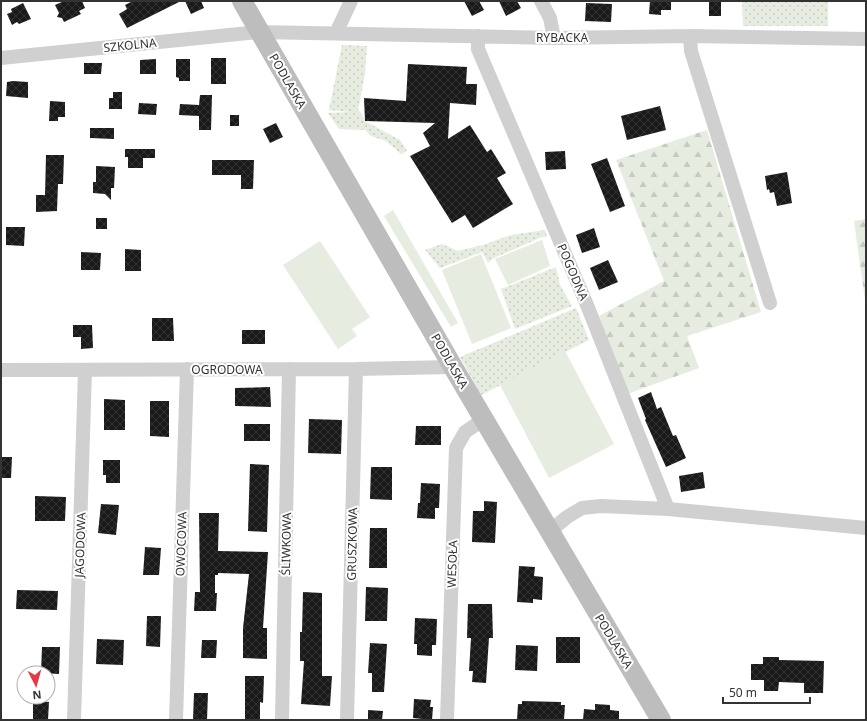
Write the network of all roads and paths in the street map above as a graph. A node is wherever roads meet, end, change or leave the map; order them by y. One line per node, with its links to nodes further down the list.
1 (242, 1): 4 (street, PODLASKA)
2 (351, 1): 5 (street)
3 (541, 1): 8 (street)
4 (259, 32): 5 (street, RYBACKA); 10 (street, SZKOLNA); 12 (street, PODLASKA)
5 (336, 33): 6 (street, RYBACKA)
6 (478, 36): 8 (street, RYBACKA); 19 (street, POGODNA)
7 (690, 36): 8 (street, RYBACKA); 9 (street, RYBACKA); 11 (street)
8 (554, 38)
9 (866, 39)
10 (1, 58)
11 (770, 303)
12 (453, 367): 15 (street, OGRODOWA); 18 (street, PODLASKA)
13 (187, 369): 14 (street, OGRODOWA); 17 (street, OGRODOWA); 23 (street, OWOCOWA)
14 (289, 369): 15 (street, OGRODOWA); 24 (street, ŚLIWKOWA)
15 (356, 369): 25 (street, GRUSZKOWA)
16 (1, 370): 17 (street, OGRODOWA)
17 (85, 371): 22 (street, JAGODOWA)
18 (484, 419): 21 (street, PODLASKA); 26 (street, WESOŁA)
19 (668, 510): 20 (street); 21 (street)
20 (866, 528)
21 (549, 532): 27 (street, PODLASKA)
22 (74, 720)
23 (176, 720)
24 (282, 720)
25 (347, 720)
26 (447, 720)
27 (661, 720)

